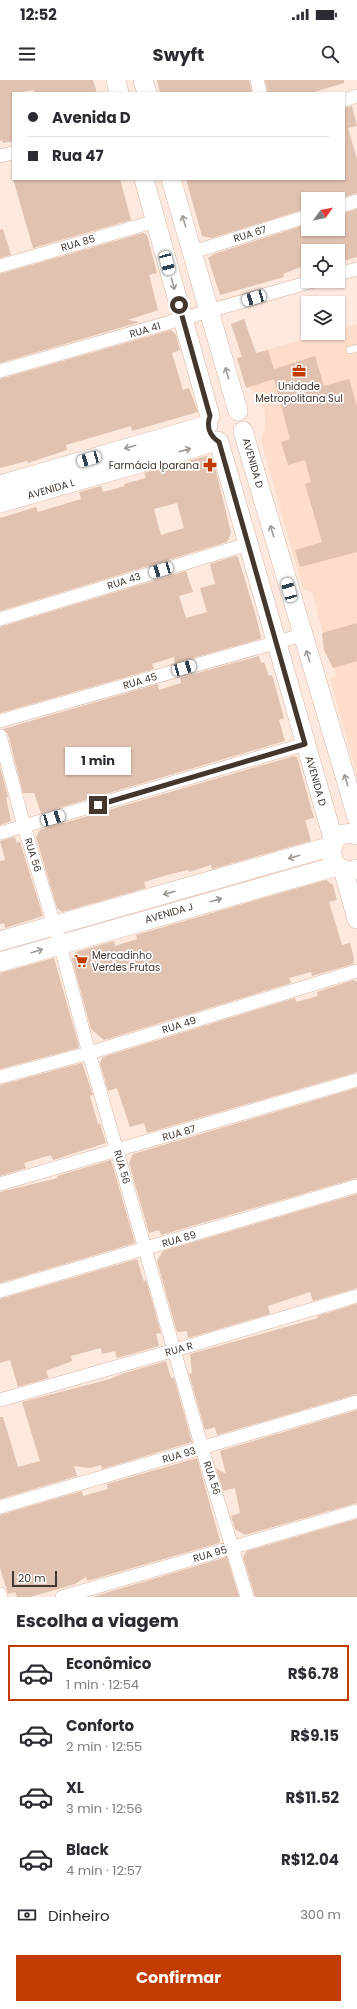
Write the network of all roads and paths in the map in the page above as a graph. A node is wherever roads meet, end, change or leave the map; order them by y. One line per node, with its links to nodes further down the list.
1 (116, 80): 4 (main road)
2 (143, 80): 5 (main road)
3 (257, 80): 6 (street)
4 (119, 92)
5 (146, 92)
6 (260, 92)
7 (357, 96): 8 (street)
8 (345, 100)
9 (12, 153): 10 (street)
10 (0, 156)
11 (144, 180): 16 (main road, AVENIDA D)
12 (171, 180): 17 (main road, one-way to 12)
13 (357, 201): 14 (street)
14 (345, 205)
15 (301, 218): 17 (street, RUA 67)
16 (156, 221): 18 (street, RUA 85); 23 (main road, AVENIDA D, one-way to 23)
17 (192, 252): 22 (main road)
18 (0, 266)
19 (357, 269): 20 (street)
20 (345, 272)
21 (301, 284): 22 (street, RUA 41)
22 (209, 311): 23 (street, RUA 41); 25 (main road, one-way to 22)
23 (183, 319): 24 (street, RUA 41); 26 (main road, AVENIDA D)
24 (0, 371)
25 (238, 411): 26 (main road); 27 (main road)
26 (214, 431): 27 (main road); 28 (main road, AVENIDA L, one-way to 28); 29 (main road, AVENIDA L, one-way to 26); 30 (main road, AVENIDA D)
27 (243, 431): 32 (main road, AVENIDA D, one-way to 27)
28 (0, 485)
29 (0, 503)
30 (248, 544): 31 (street, RUA 43); 33 (main road, AVENIDA D)
31 (0, 619)
32 (302, 635): 33 (street, RUA 45); 37 (main road, AVENIDA D, one-way to 32)
33 (277, 642): 34 (street, RUA 45); 36 (main road, AVENIDA D)
34 (0, 721)
35 (0, 736): 38 (street, RUA 56)
36 (305, 744): 38 (street); 41 (main road, AVENIDA D)
37 (357, 818)
38 (24, 826): 39 (street); 44 (street, RUA 56)
39 (0, 833)
40 (357, 835): 41 (main road, AVENIDA J)
41 (333, 844): 42 (main road, AVENIDA D); 44 (main road, AVENIDA J, one-way to 44)
42 (346, 868): 43 (main road); 46 (main road, AVENIDA J, one-way to 42)
43 (357, 919)
44 (54, 925): 45 (main road, AVENIDA J); 46 (street, RUA 56)
45 (0, 941)
46 (60, 944): 47 (main road, AVENIDA J, one-way to 46); 49 (street, RUA 56)
47 (0, 962)
48 (357, 971): 49 (street, RUA 49)
49 (89, 1053): 50 (street, RUA 49); 52 (street, RUA 56)
50 (0, 1077)
51 (357, 1080): 52 (street, RUA 87)
52 (117, 1151): 53 (street, RUA 87); 55 (street, RUA 56)
53 (0, 1184)
54 (357, 1186): 55 (street, RUA 89)
55 (146, 1248): 56 (street, RUA 89); 58 (street, RUA 56)
56 (0, 1291)
57 (357, 1296): 58 (street, RUA R)
58 (175, 1350): 59 (street, RUA R); 61 (street, RUA 56)
59 (0, 1400)
60 (357, 1402): 61 (street, RUA 93)
61 (202, 1448): 62 (street, RUA 93); 64 (street, RUA 56)
62 (0, 1507)
63 (357, 1511): 64 (street, RUA 95)
64 (234, 1547): 67 (street, RUA 95); 68 (street, RUA 56)
65 (0, 1594): 66 (street)
66 (1, 1597)
67 (62, 1597)
68 (247, 1597)

